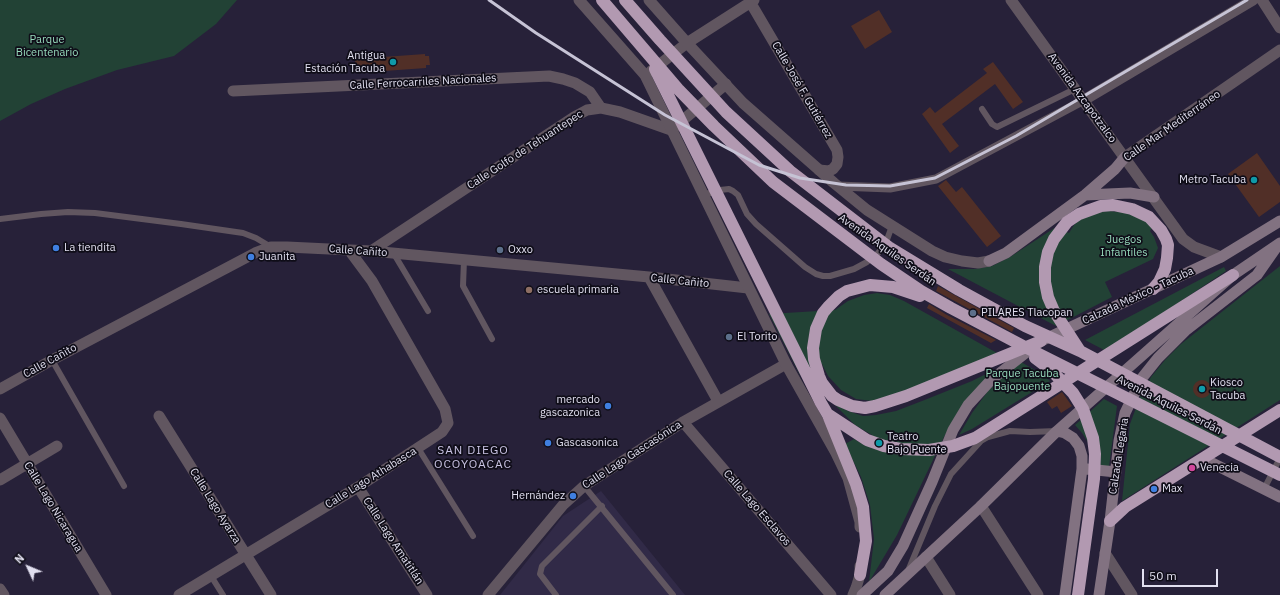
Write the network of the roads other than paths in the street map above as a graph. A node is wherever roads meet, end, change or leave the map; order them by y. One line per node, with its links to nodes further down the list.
1 (579, 0): 13 (street)
2 (602, 0): 12 (highway, Avenida Aquiles Serdán)
3 (625, 0): 47 (highway, Avenida Aquiles Serdán)
4 (649, 0): 10 (street, Avenida Aquiles Serdán)
5 (1011, 0): 15 (street, Avenida Azcapotzalco)
6 (1253, 0): 17 (street)
7 (1262, 0): 9 (street)
8 (751, 1): 10 (street); 22 (street, Calle José F. Gutiérrez)
9 (1280, 28)
10 (687, 43): 13 (street); 14 (street, Avenida Aquiles Serdán)
11 (1280, 50): 21 (street, Calle Mar Mediterráneo)
12 (647, 52): 42 (highway, Avenida Aquiles Serdán); 53 (highway)
13 (645, 75): 20 (street)
14 (726, 84): 20 (street); 22 (street, Avenida Aquiles Serdán)
15 (1075, 89): 17 (street, Avenida Azcapotzalco); 19 (lane)
16 (232, 91): 18 (street, Calle Ferrocarriles Nacionales)
17 (1084, 100): 21 (street, Avenida Azcapotzalco); 23 (street)
18 (602, 108): 20 (street, Calle Golfo de Tehuantepec); 33 (street, Calle Golfo de Tehuantepec)
19 (982, 109)
20 (671, 130): 24 (street)
21 (1125, 157): 25 (main road, Calle Mar Mediterráneo); 26 (street, Avenida Azcapotzalco)
22 (819, 170): 23 (street, Avenida Aquiles Serdán)
23 (838, 186): 29 (street, Avenida Aquiles Serdán)
24 (703, 195): 29 (lane); 40 (street)
25 (1085, 195): 26 (main road); 37 (main road, Calle Mar Mediterráneo)
26 (1154, 197): 35 (street, Avenida Azcapotzalco)
27 (0, 219): 31 (lane)
28 (1280, 221): 35 (main road, Calzada México - Tacuba)
29 (892, 226): 37 (street, Avenida Aquiles Serdán)
30 (1279, 244): 38 (main road); 64 (main road, Calzada Legaria)
31 (271, 247): 32 (street, Calle Cañito); 48 (street, Calle Cañito)
32 (349, 250): 33 (street, Calle Cañito); 59 (street, Calle Lago Athabasca)
33 (371, 252): 34 (street, Calle Cañito)
34 (394, 254): 36 (street, Calle Cañito); 43 (lane)
35 (1221, 257): 41 (main road, Calzada México - Tacuba)
36 (464, 260): 39 (street, Calle Cañito); 44 (lane)
37 (990, 261)
38 (1233, 275): 53 (highway); 57 (main road)
39 (649, 277): 40 (street, Calle Cañito); 51 (street)
40 (748, 288): 49 (street)
41 (1153, 289): 46 (main road, Calzada México - Tacuba); 47 (highway)
42 (951, 308): 45 (highway, Avenida Aquiles Serdán); 46 (highway)
43 (428, 311)
44 (492, 339)
45 (1010, 339): 65 (highway, Avenida Aquiles Serdán); 99 (highway)
46 (1041, 341): 94 (main road, Calzada México - Tacuba)
47 (1080, 352): 60 (highway, Avenida Aquiles Serdán)
48 (52, 360): 50 (street, Calle Cañito); 67 (lane)
49 (786, 364): 51 (street, Calle Lago Gascasónica); 79 (street)
50 (0, 389)
51 (718, 401): 56 (street, Calle Lago Gascasónica)
52 (1280, 410): 61 (highway)
53 (828, 415): 79 (highway)
54 (159, 416): 77 (street, Calle Lago Ayarza)
55 (0, 418): 62 (street, Calle Lago Nicaragua)
56 (683, 422): 68 (street, Calle Lago Gascasónica); 92 (street, Calle Lago Esclavos)
57 (1057, 431): 63 (main road); 73 (main road); 81 (lane)
58 (57, 446): 62 (street)
59 (418, 448): 69 (street, Calle Lago Athabasca); 75 (lane)
60 (1280, 458): 70 (lane)
61 (1204, 459): 70 (main road); 74 (highway)
62 (28, 464): 66 (street); 84 (street, Calle Lago Nicaragua)
63 (1082, 469): 64 (main road); 98 (main road)
64 (1116, 472): 74 (main road, Calzada Legaria)
65 (1280, 475)
66 (0, 480)
67 (124, 486)
68 (584, 486): 72 (lane); 89 (street, Calle Lago Gascasónica)
69 (358, 487): 77 (street, Calle Lago Athabasca); 88 (street, Calle Lago Amatitlán)
70 (1264, 489): 71 (main road)
71 (1280, 497)
72 (602, 506): 90 (lane); 91 (lane)
73 (981, 506): 78 (main road); 97 (street)
74 (1110, 521): 76 (main road, Calzada Legaria)
75 (473, 536)
76 (1105, 553): 100 (main road, Calzada Legaria); 101 (street)
77 (246, 555): 80 (street, Calle Lago Athabasca); 87 (street, Calle Lago Ayarza)
78 (926, 557): 81 (main road); 96 (street)
79 (860, 575): 93 (street)
80 (211, 576): 85 (street, Calle Lago Athabasca); 86 (lane)
81 (905, 576): 95 (main road)
82 (0, 589): 83 (street)
83 (4, 595)
84 (106, 595)
85 (179, 595)
86 (223, 595)
87 (271, 595)
88 (427, 595)
89 (488, 595)
90 (556, 595)
91 (673, 595)
92 (831, 595)
93 (853, 595)
94 (862, 595)
95 (885, 595)
96 (950, 595)
97 (1038, 595)
98 (1065, 595)
99 (1078, 595)
100 (1099, 595)
101 (1132, 595)

